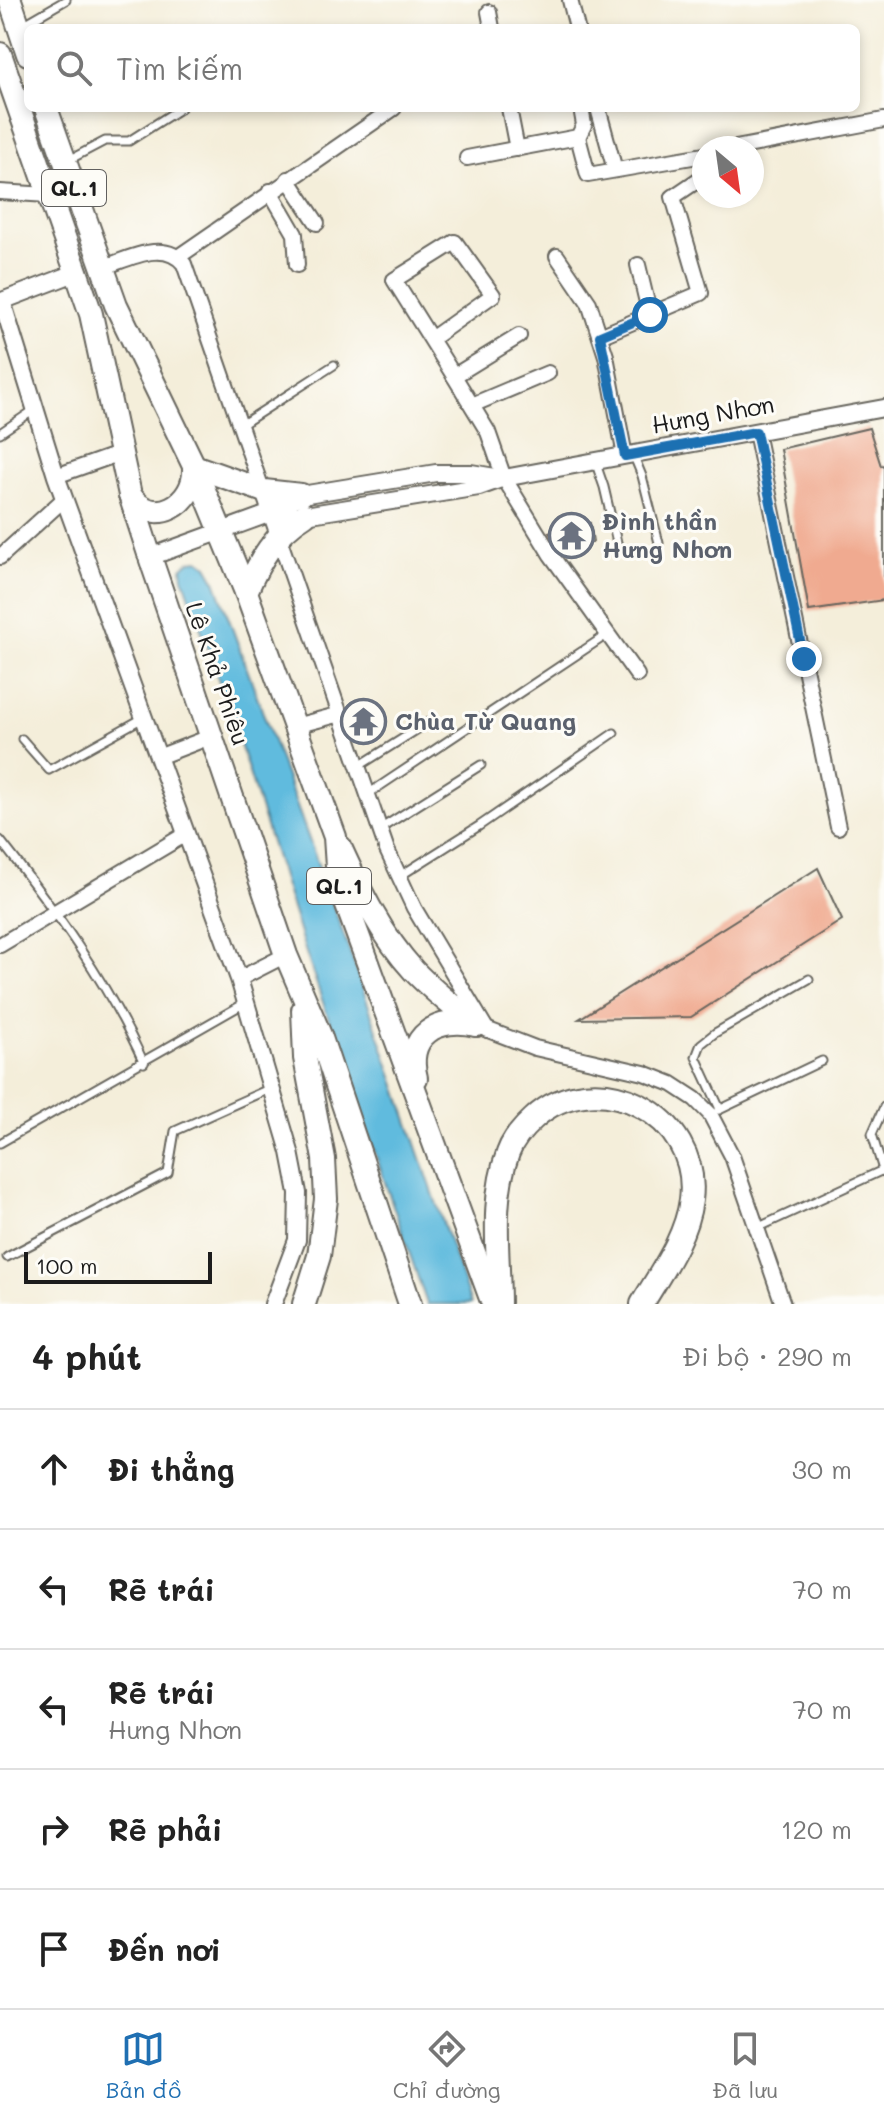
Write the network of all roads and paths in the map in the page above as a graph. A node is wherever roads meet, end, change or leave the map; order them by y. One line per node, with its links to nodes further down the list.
1 (10, 0): 9 (highway)
2 (66, 0): 6 (lane)
3 (570, 0): 8 (street)
4 (489, 12): 7 (street)
5 (24, 24): 9 (lane)
6 (24, 24)
7 (491, 24)
8 (576, 24)
9 (19, 27): 10 (highway)
10 (24, 42)
11 (0, 54): 30 (highway, Lê Khả Phiêu / QL.1)
12 (47, 112): 24 (highway, QL.1)
13 (175, 112): 24 (lane)
14 (388, 112): 26 (street)
15 (510, 112): 21 (street)
16 (582, 112): 19 (street)
17 (599, 112): 25 (street)
18 (884, 120): 20 (street)
19 (578, 137): 21 (street); 25 (street)
20 (764, 143)
21 (517, 149): 23 (street)
22 (692, 157): 25 (street)
23 (467, 158)
24 (65, 162): 36 (highway, QL.1)
25 (615, 170)
26 (288, 179): 28 (street); 31 (street)
27 (692, 184): 38 (street)
28 (270, 191): 33 (street); 34 (street)
29 (0, 194): 30 (street)
30 (48, 195): 37 (highway, Lê Khả Phiêu / QL.1)
31 (317, 223)
32 (557, 256): 40 (street)
33 (178, 257): 36 (street); 48 (street)
34 (297, 265)
35 (638, 265): 38 (street)
36 (101, 268): 54 (highway, QL.1)
37 (75, 273): 47 (street); 51 (highway, Lê Khả Phiêu / QL.1)
38 (650, 315): 40 (street)
39 (519, 336): 44 (street)
40 (600, 336): 52 (street)
41 (431, 339): 41 (street); 44 (street)
42 (334, 365): 48 (lane)
43 (548, 373): 45 (street)
44 (454, 376): 45 (street)
45 (472, 405): 56 (street)
46 (884, 408): 49 (street, Hưng Nhơn)
47 (34, 410): 50 (lane); 55 (street)
48 (241, 425): 57 (street)
49 (756, 432): 52 (street, Hưng Nhơn); 82 (street)
50 (0, 433)
51 (121, 453): 55 (street); 58 (highway, Lê Khả Phiêu / QL.1)
52 (629, 455): 53 (street, Hưng Nhơn); 64 (lane)
53 (595, 461): 56 (street, Hưng Nhơn); 65 (lane)
54 (194, 466): 57 (highway); 58 (highway); 62 (highway, QL.1)
55 (56, 476): 59 (street)
56 (504, 478): 60 (street, Hưng Nhơn); 69 (street)
57 (264, 491): 60 (highway); 61 (street)
58 (130, 495): 67 (highway, Lê Khả Phiêu / QL.1)
59 (64, 499): 66 (street); 72 (street)
60 (303, 505): 61 (street, Hưng Nhơn); 63 (highway)
61 (271, 513): 62 (street, Hưng Nhơn); 63 (street)
62 (221, 530): 67 (street, Hưng Nhơn); 68 (highway, QL.1)
63 (279, 535): 68 (highway); 71 (street)
64 (659, 543)
65 (619, 551)
66 (0, 557)
67 (150, 557): 76 (highway, Lê Khả Phiêu / QL.1)
68 (246, 592): 74 (highway, QL.1)
69 (608, 634): 70 (street); 81 (lane)
70 (637, 675)
71 (341, 714): 74 (street); 80 (street)
72 (143, 718): 77 (lane); 78 (street)
73 (429, 722): 80 (lane)
74 (295, 726): 85 (highway, QL.1)
75 (614, 733): 87 (lane)
76 (210, 737): 78 (street); 90 (highway, Lê Khả Phiêu / QL.1)
77 (22, 739)
78 (158, 757): 84 (street)
79 (481, 765): 83 (lane)
80 (359, 766): 81 (street)
81 (368, 794): 83 (street)
82 (838, 827)
83 (380, 829): 87 (street)
84 (186, 834): 88 (street); 91 (street)
85 (335, 837): 95 (highway); 101 (highway, QL.1)
86 (0, 840): 88 (lane)
87 (398, 877): 95 (street)
88 (56, 911): 89 (street); 97 (lane)
89 (0, 945)
90 (286, 955): 91 (street); 93 (highway, Lê Khả Phiêu / QL.1)
91 (239, 979): 94 (street)
92 (809, 979): 100 (lane)
93 (303, 997): 108 (highway); 109 (highway, Lê Khả Phiêu / QL.1)
94 (245, 1003): 97 (lane); 98 (street)
95 (482, 1027): 100 (street); 101 (highway)
96 (822, 1061): 100 (lane)
97 (144, 1063): 102 (lane)
98 (271, 1088): 105 (lane); 107 (street)
99 (884, 1107): 103 (lane)
100 (715, 1112): 104 (street)
101 (425, 1118): 110 (highway, QL.1)
102 (0, 1143)
103 (883, 1171): 104 (lane)
104 (757, 1228): 114 (street)
105 (7, 1257)
106 (663, 1276): 111 (highway); 112 (highway); 113 (highway)
107 (273, 1304)
108 (304, 1304)
109 (410, 1304)
110 (493, 1304)
111 (499, 1304)
112 (642, 1304)
113 (649, 1304)
114 (783, 1304)

